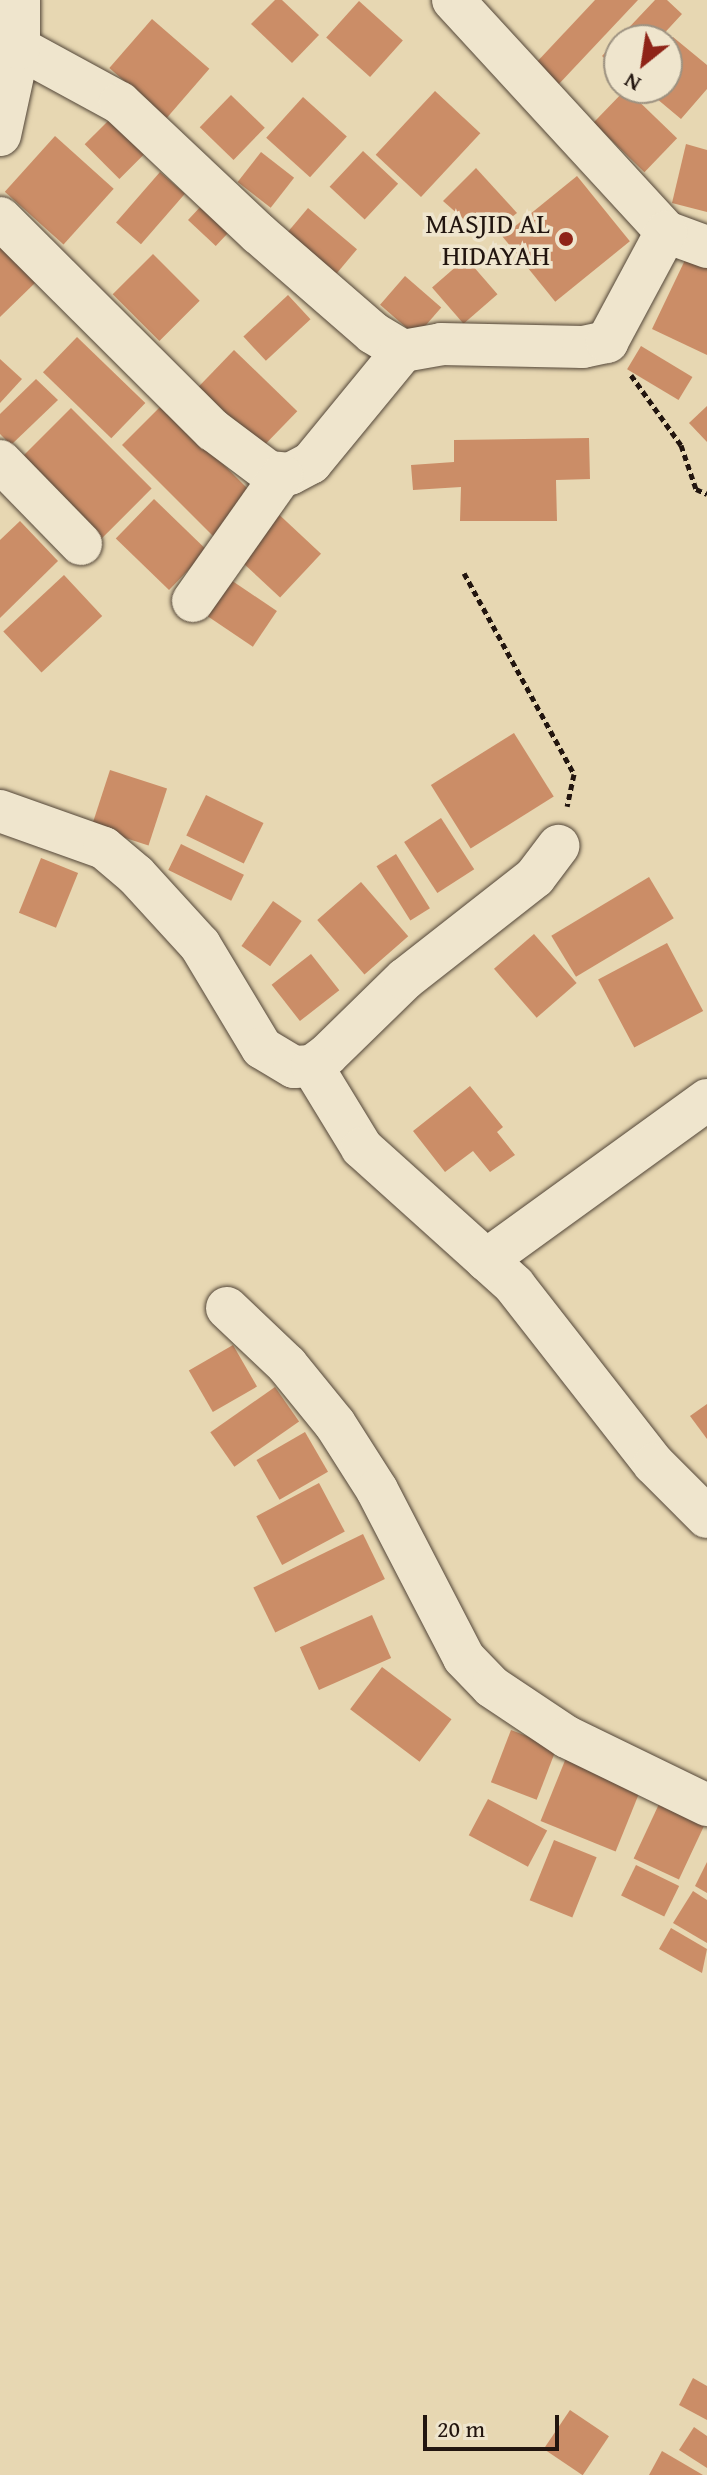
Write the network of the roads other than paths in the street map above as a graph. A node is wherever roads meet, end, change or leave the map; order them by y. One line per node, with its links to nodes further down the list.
1 (19, 0): 3 (street)
2 (453, 0): 6 (street)
3 (19, 48): 4 (street); 8 (street)
4 (0, 135)
5 (0, 218): 10 (street)
6 (666, 232): 7 (street); 8 (street)
7 (707, 247)
8 (403, 351): 10 (street)
9 (0, 461): 11 (street)
10 (282, 475): 12 (street)
11 (81, 544)
12 (193, 601)
13 (0, 811): 15 (street)
14 (558, 846): 15 (street)
15 (312, 1066): 17 (street)
16 (707, 1100): 17 (street)
17 (486, 1260): 19 (street)
18 (227, 1308): 20 (street)
19 (707, 1517)
20 (707, 1805)

